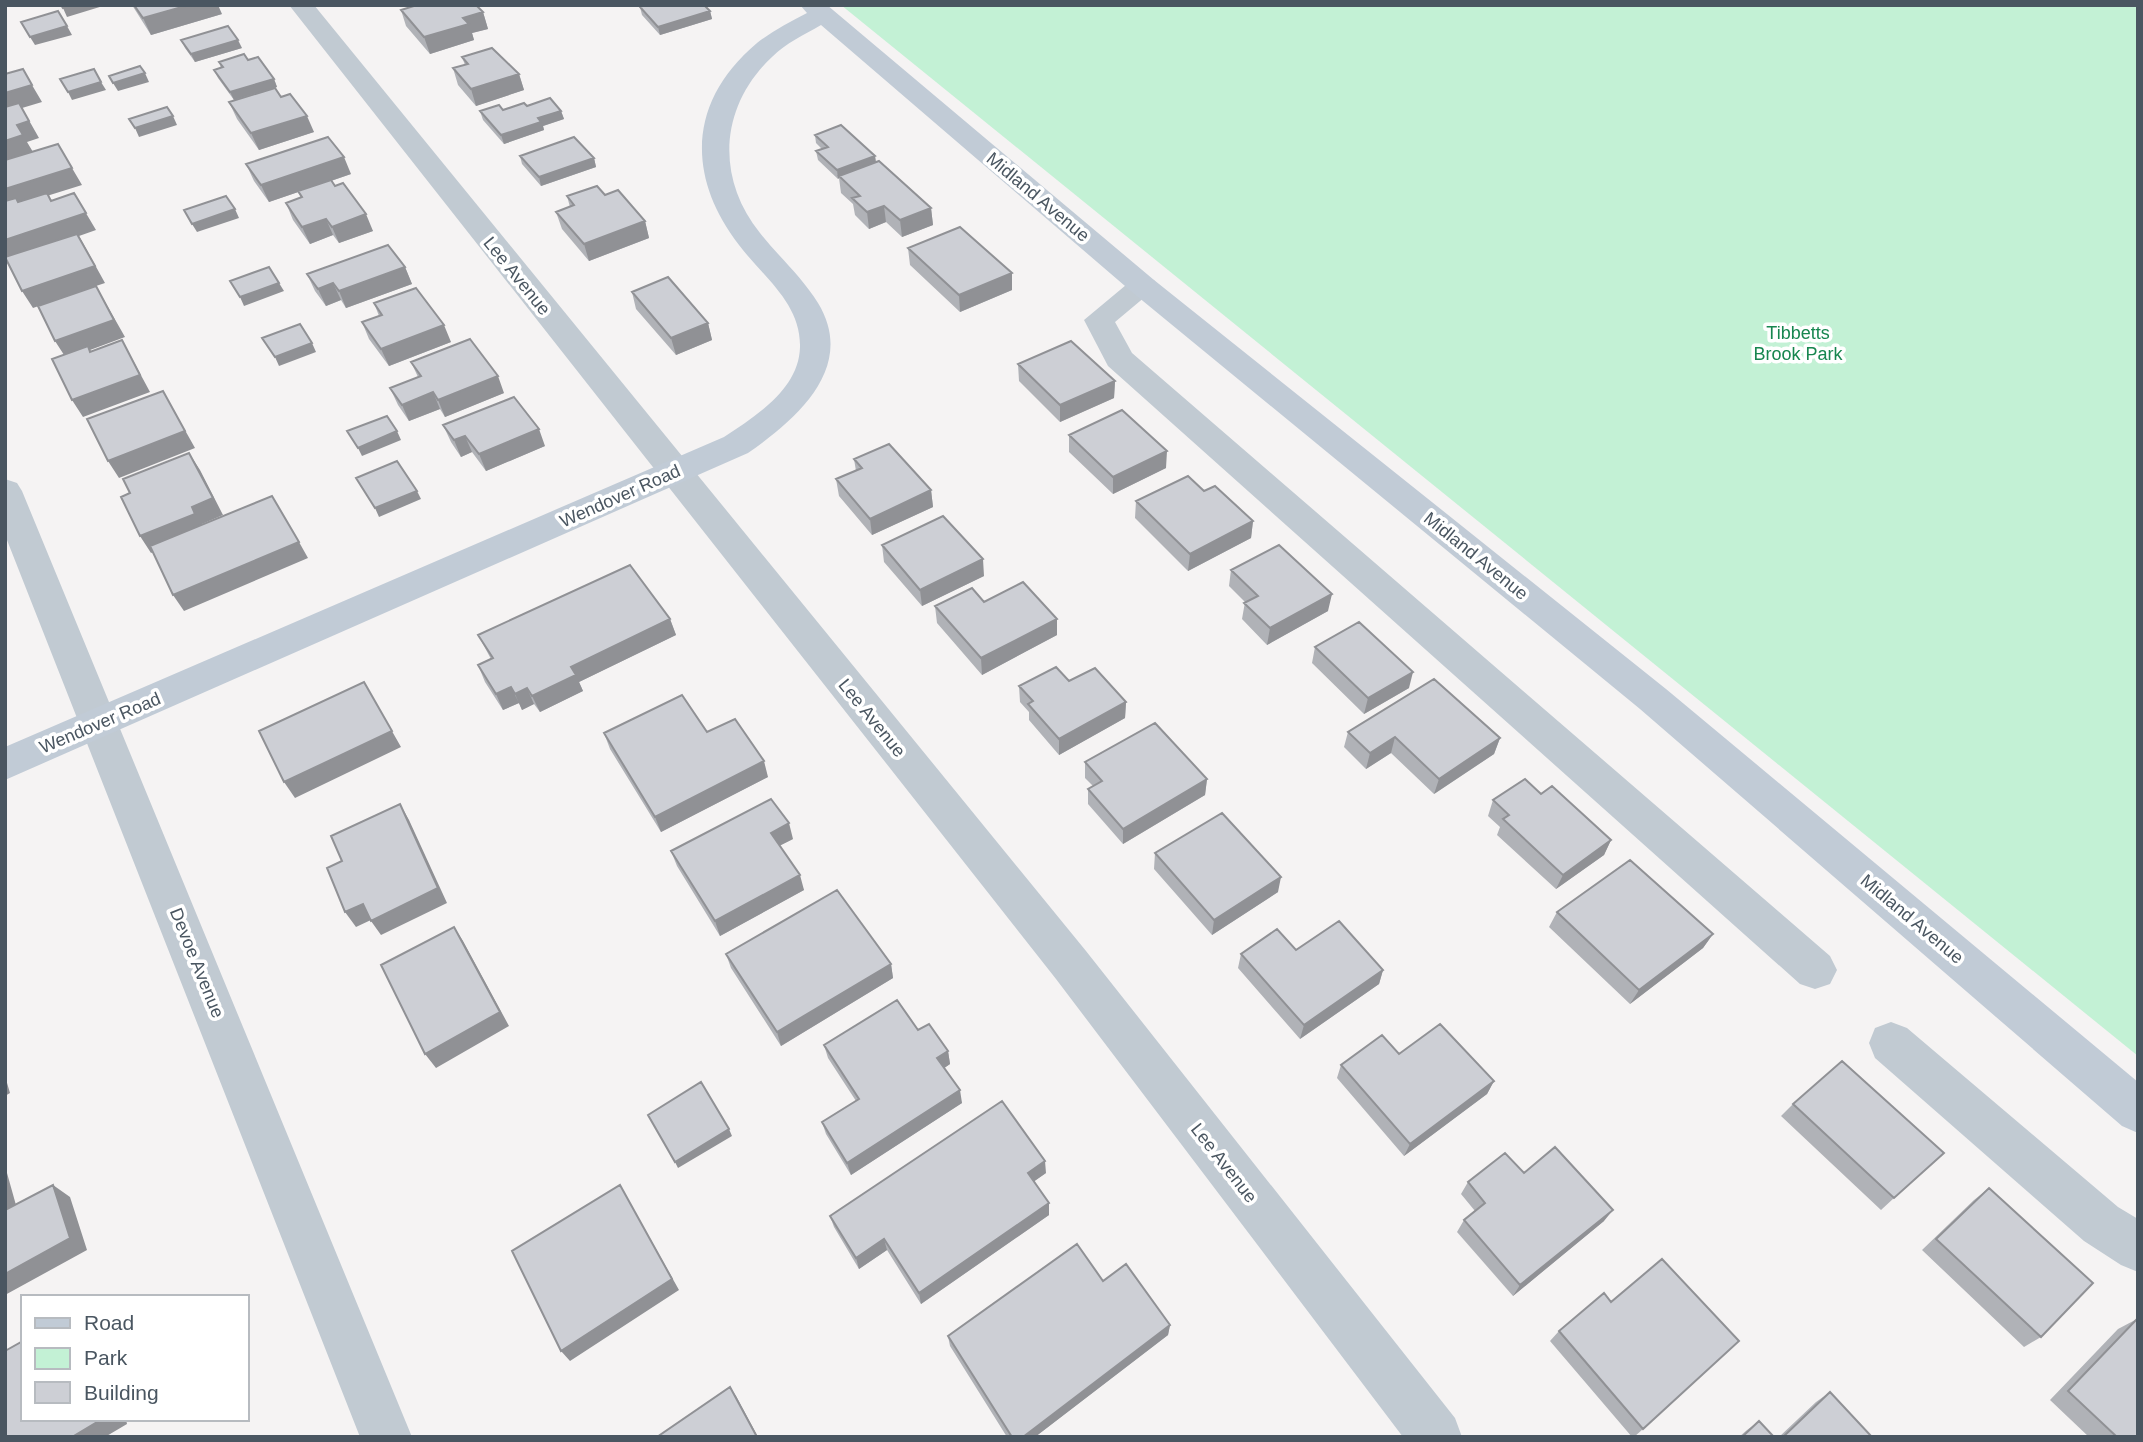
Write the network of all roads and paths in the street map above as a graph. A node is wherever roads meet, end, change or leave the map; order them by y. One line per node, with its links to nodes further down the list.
1 (300, 5): 4 (street, Lee Avenue)
2 (817, 10): 3 (street, Midland Avenue); 4 (street, Wendover Road)
3 (1143, 286): 8 (street); 10 (street, Midland Avenue)
4 (675, 472): 6 (street, Wendover Road); 13 (street, Lee Avenue)
5 (5, 491): 6 (street, Devoe Avenue)
6 (101, 723): 7 (street, Wendover Road); 12 (street, Devoe Avenue)
7 (5, 764)
8 (1815, 971)
9 (1891, 1043): 11 (street)
10 (2138, 1111)
11 (2138, 1248)
12 (386, 1437)
13 (1436, 1437)

